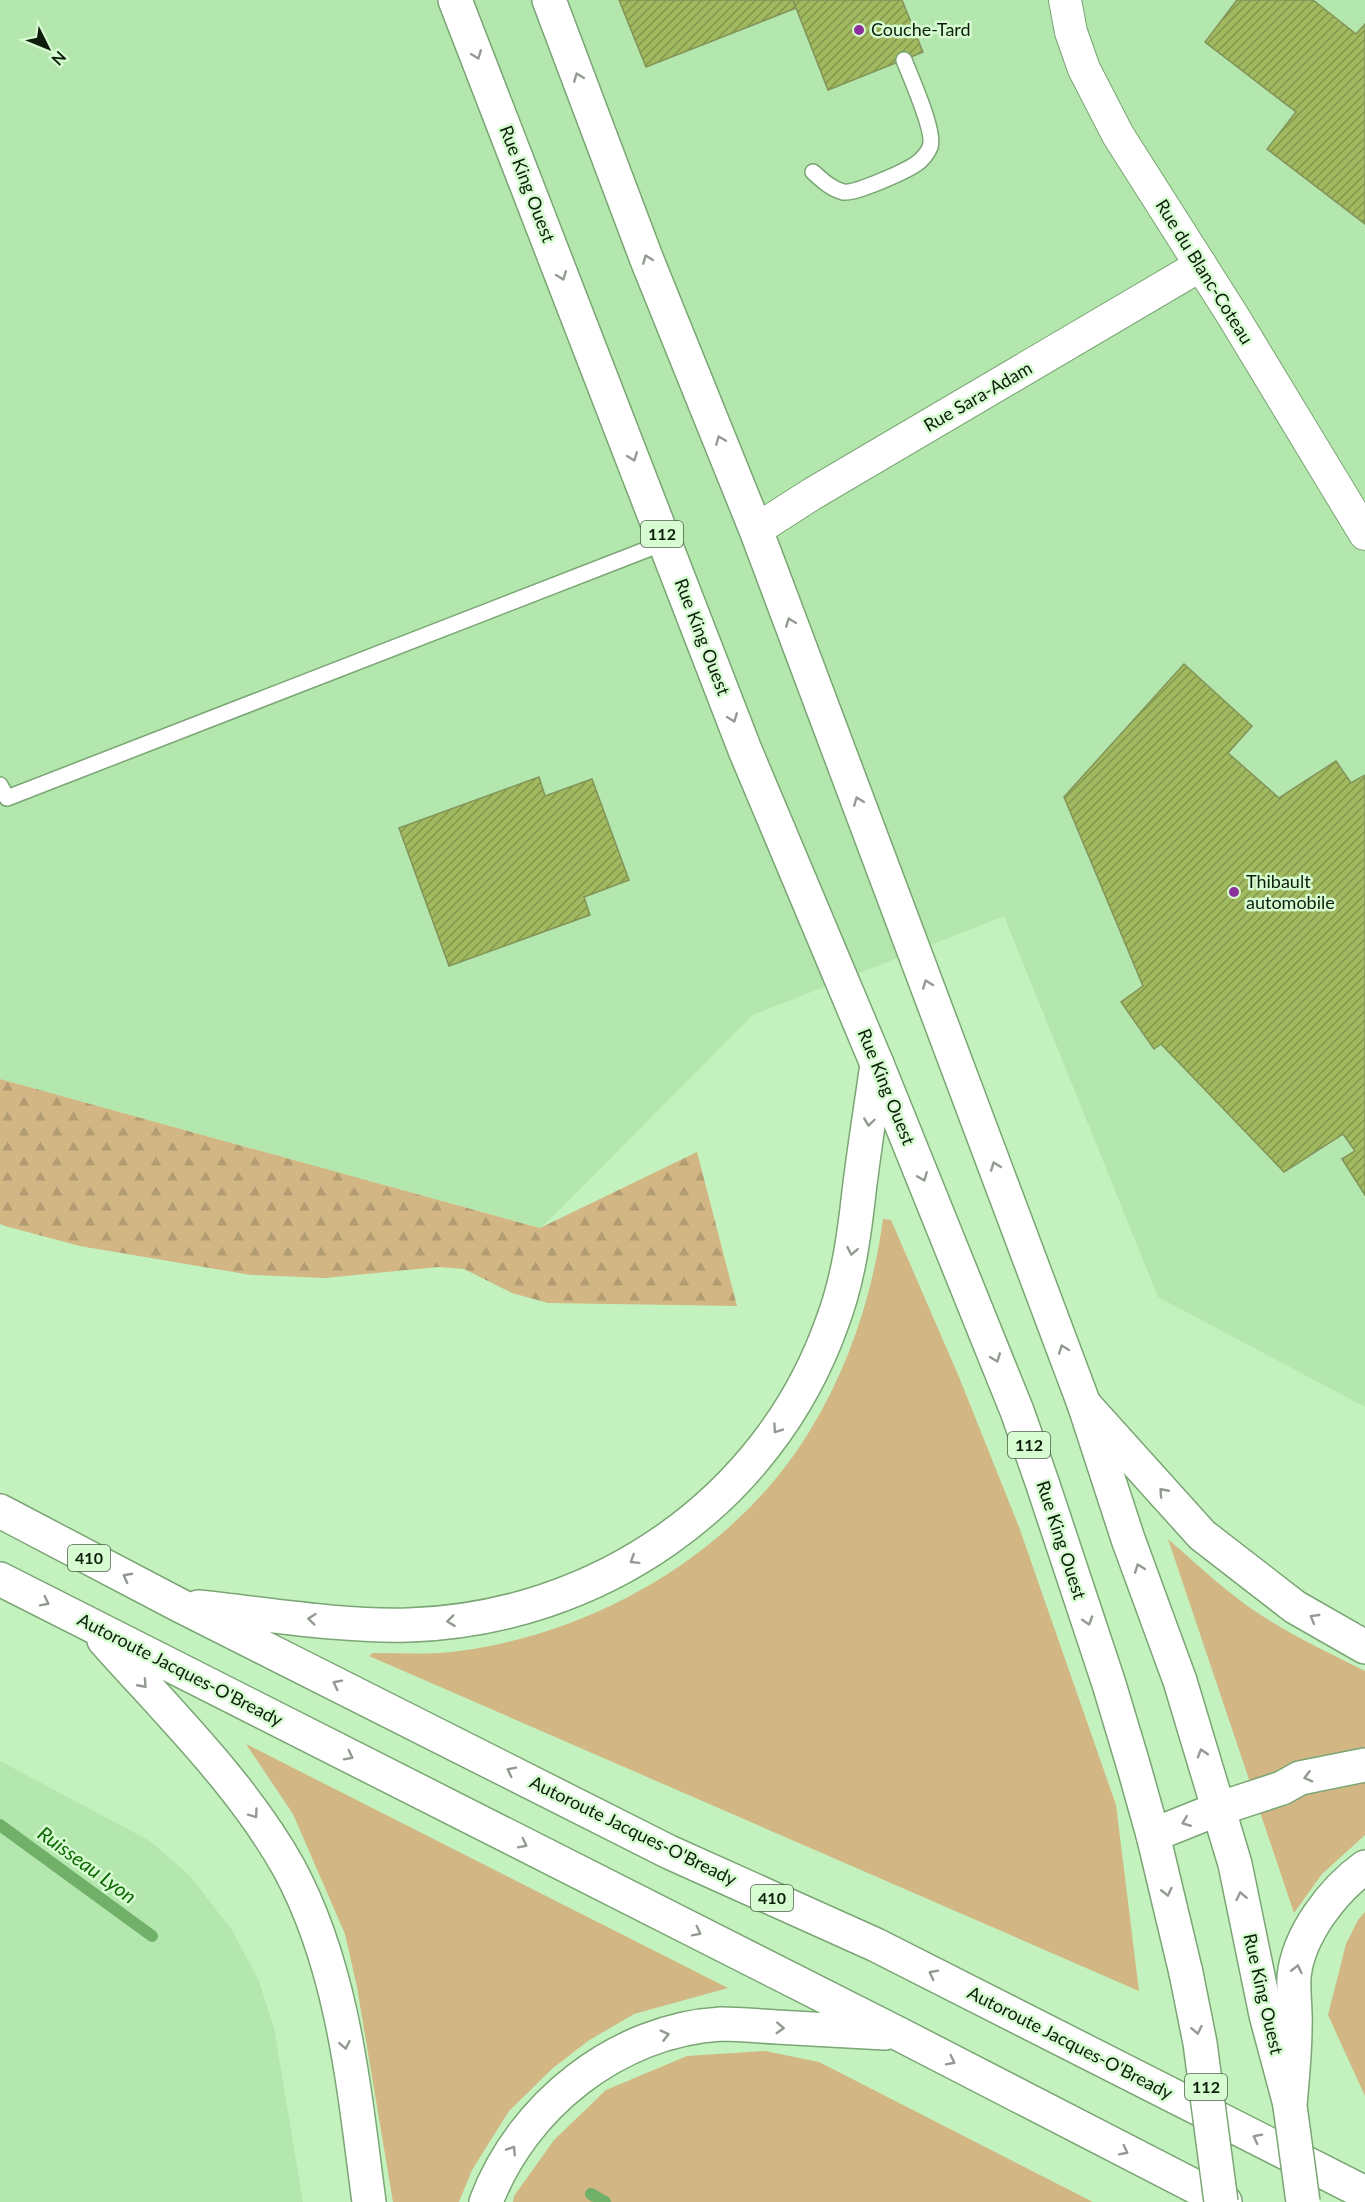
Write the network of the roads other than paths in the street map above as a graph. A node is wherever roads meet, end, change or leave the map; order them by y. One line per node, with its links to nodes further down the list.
1 (456, 0): 9 (main road, Rue King Ouest / 112, one-way to 9)
2 (549, 0): 7 (main road, Rue King Ouest, one-way to 2)
3 (1065, 0): 6 (street, Rue du Blanc-Coteau)
4 (904, 60): 5 (lane)
5 (813, 172)
6 (1201, 265): 7 (street, Rue Sara-Adam); 8 (street, Rue du Blanc-Coteau)
7 (756, 530): 12 (main road, Rue King Ouest, one-way to 7)
8 (1365, 534)
9 (666, 542): 10 (lane); 11 (main road, Rue King Ouest / 112, one-way to 11)
10 (2, 795)
11 (877, 1064): 15 (main road, one-way to 15); 20 (main road, Rue King Ouest / 112, one-way to 20)
12 (1084, 1404): 17 (main road, one-way to 12); 19 (main road, Rue King Ouest, one-way to 12)
13 (0, 1511): 15 (main road, Autoroute Jacques-O'Bready / 410, one-way to 13)
14 (0, 1579): 16 (main road, Autoroute Jacques-O'Bready, one-way to 16)
15 (178, 1605): 24 (main road, Autoroute Jacques-O'Bready / 410, one-way to 15)
16 (90, 1625): 22 (main road, Autoroute Jacques-O'Bready, one-way to 22); 25 (main road, one-way to 25)
17 (1365, 1647)
18 (1365, 1765): 19 (main road, one-way to 19)
19 (1218, 1809): 20 (main road, one-way to 20); 23 (main road, Rue King Ouest, one-way to 19)
20 (1154, 1835): 27 (main road, Rue King Ouest / 112, one-way to 27, bridge)
21 (1365, 1867): 23 (main road, one-way to 21)
22 (899, 2034): 26 (main road, one-way to 22); 27 (main road, Autoroute Jacques-O'Bready, one-way to 27)
23 (1290, 2106): 28 (main road, Rue King Ouest, bridge)
24 (1365, 2193)
25 (369, 2202)
26 (486, 2202)
27 (1223, 2202)
28 (1303, 2202)

